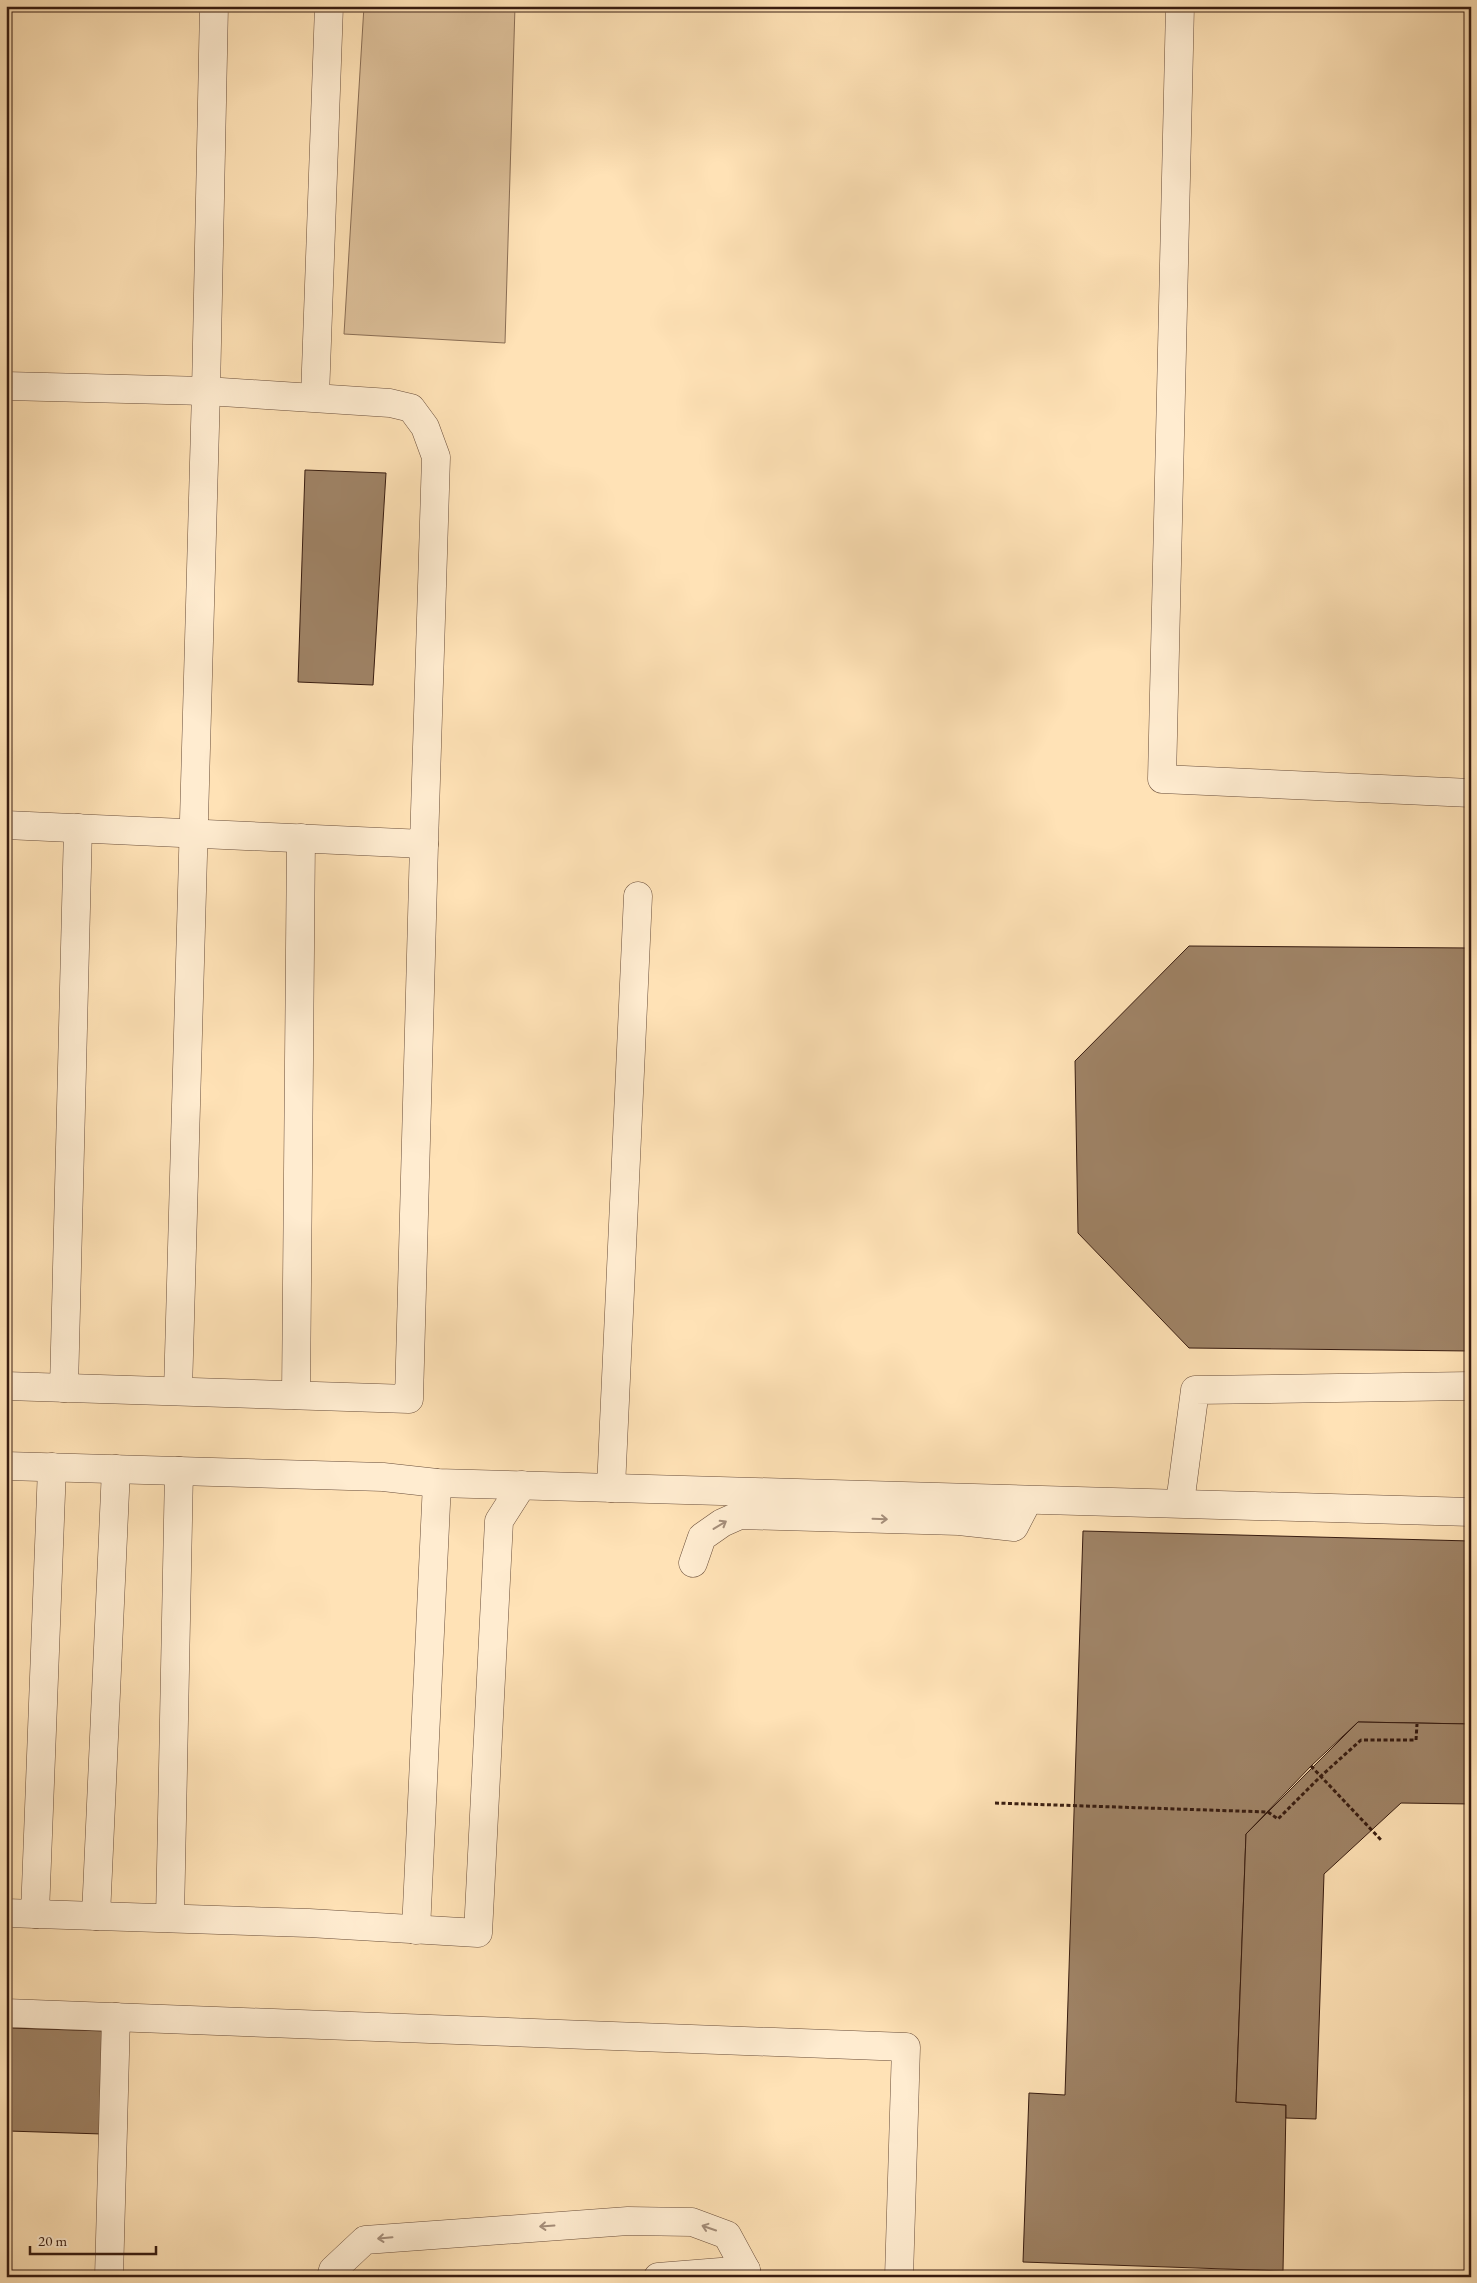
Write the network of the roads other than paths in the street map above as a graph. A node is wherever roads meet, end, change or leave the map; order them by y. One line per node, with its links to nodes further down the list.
1 (214, 6): 5 (lane)
2 (329, 6): 6 (lane)
3 (1180, 6): 7 (lane)
4 (6, 386): 5 (lane)
5 (206, 391): 6 (lane); 10 (lane)
6 (315, 397): 12 (lane)
7 (1471, 794)
8 (6, 825): 9 (lane)
9 (78, 828): 10 (lane); 16 (lane)
10 (192, 833): 11 (lane); 17 (lane)
11 (301, 838): 12 (lane); 18 (lane)
12 (424, 844): 18 (lane)
13 (638, 896): 25 (lane)
14 (6, 1386): 16 (lane)
15 (1471, 1386): 27 (lane)
16 (64, 1388): 17 (lane)
17 (178, 1392): 18 (lane)
18 (296, 1395)
19 (6, 1466): 20 (lane)
20 (52, 1467): 21 (lane); 31 (lane)
21 (116, 1469): 22 (lane); 32 (lane)
22 (179, 1471): 23 (lane); 33 (lane)
23 (437, 1482): 24 (lane); 34 (lane)
24 (522, 1485): 25 (lane); 34 (lane)
25 (611, 1488): 26 (lane)
26 (1028, 1500): 27 (lane); 29 (lane, one-way to 26)
27 (1180, 1504): 28 (lane)
28 (1471, 1512)
29 (693, 1563)
30 (6, 1913): 31 (lane)
31 (35, 1914): 32 (lane)
32 (96, 1916): 33 (lane)
33 (170, 1918): 34 (lane)
34 (416, 1930)
35 (6, 2013): 36 (lane)
36 (116, 2017): 38 (lane); 41 (lane)
37 (746, 2273): 39 (lane, one-way to 39); 40 (lane)
38 (109, 2277)
39 (331, 2277)
40 (658, 2277)
41 (899, 2277)

